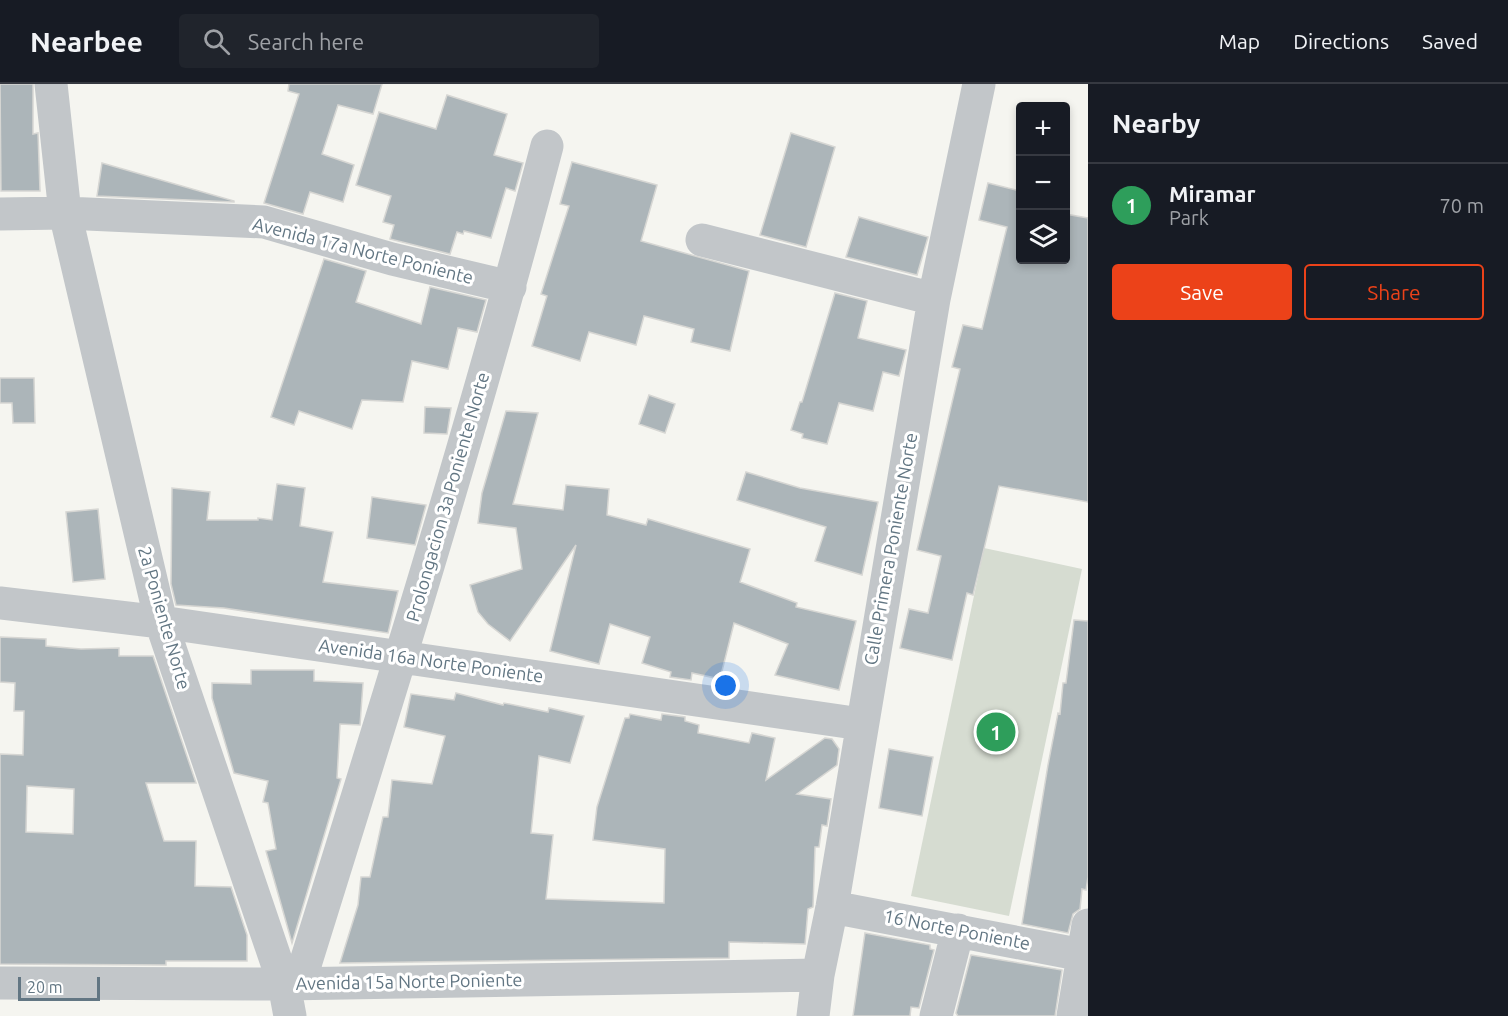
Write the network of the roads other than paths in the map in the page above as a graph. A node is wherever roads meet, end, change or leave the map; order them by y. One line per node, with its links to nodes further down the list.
1 (51, 84): 4 (street, 2a Poniente Norte)
2 (980, 84): 8 (street, Calle Primera Poniente Norte)
3 (547, 146): 7 (street, Prolongacion 3a Poniente Norte)
4 (65, 213): 5 (street, Avenida 17a Norte Poniente); 7 (street, Avenida 17a Norte Poniente); 10 (street, 2a Poniente Norte)
5 (0, 214)
6 (702, 240): 8 (street)
7 (510, 287): 11 (street, Prolongacion 3a Poniente Norte)
8 (934, 299): 12 (street, Calle Primera Poniente Norte)
9 (0, 603): 10 (street, Avenida 16a Norte Poniente)
10 (161, 621): 11 (street, Avenida 16a Norte Poniente); 18 (street, 2a Poniente Norte)
11 (401, 657): 12 (street, Avenida 16a Norte Poniente); 18 (street, Prolongacion 3a Poniente Norte)
12 (861, 724): 13 (street, Calle Primera Poniente Norte)
13 (832, 907): 14 (street, 16 Norte Poniente); 16 (street, Calle Primera Poniente Norte)
14 (958, 930): 15 (street, 16 Norte Poniente); 21 (street)
15 (1086, 945): 22 (street)
16 (818, 975): 18 (street, Avenida 15a Norte Poniente); 20 (street, Calle Primera Poniente Norte)
17 (0, 983): 18 (street, Avenida 15a Norte Poniente)
18 (291, 984): 19 (street, 2a Poniente Norte)
19 (290, 1016)
20 (813, 1016)
21 (936, 1016)
22 (1073, 1016)

